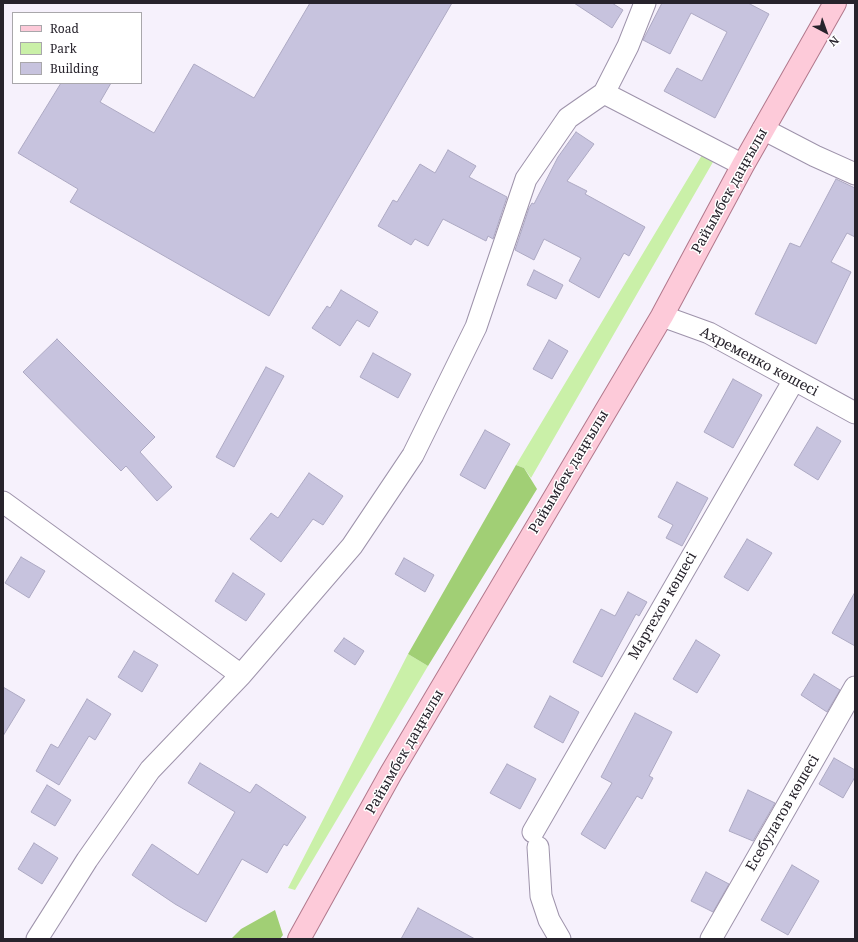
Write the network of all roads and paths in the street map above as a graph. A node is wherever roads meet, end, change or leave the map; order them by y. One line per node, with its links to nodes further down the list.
1 (645, 3): 3 (street)
2 (835, 3): 4 (main road, Райымбек даңғылы)
3 (604, 93): 5 (street); 11 (street)
4 (763, 129): 5 (main road, Райымбек даңғылы); 6 (street)
5 (743, 166): 7 (main road, Райымбек даңғылы)
6 (855, 174)
7 (662, 316): 8 (street, Ахременко көшесі); 14 (main road, Райымбек даңғылы)
8 (794, 380): 9 (street, Ахременко көшесі); 15 (street, Мартехов көшесі)
9 (855, 413)
10 (3, 502): 11 (street)
11 (241, 675): 13 (street)
12 (855, 687): 16 (street, Есебулатов көшесі)
13 (37, 939)
14 (299, 939)
15 (560, 939)
16 (711, 939)

